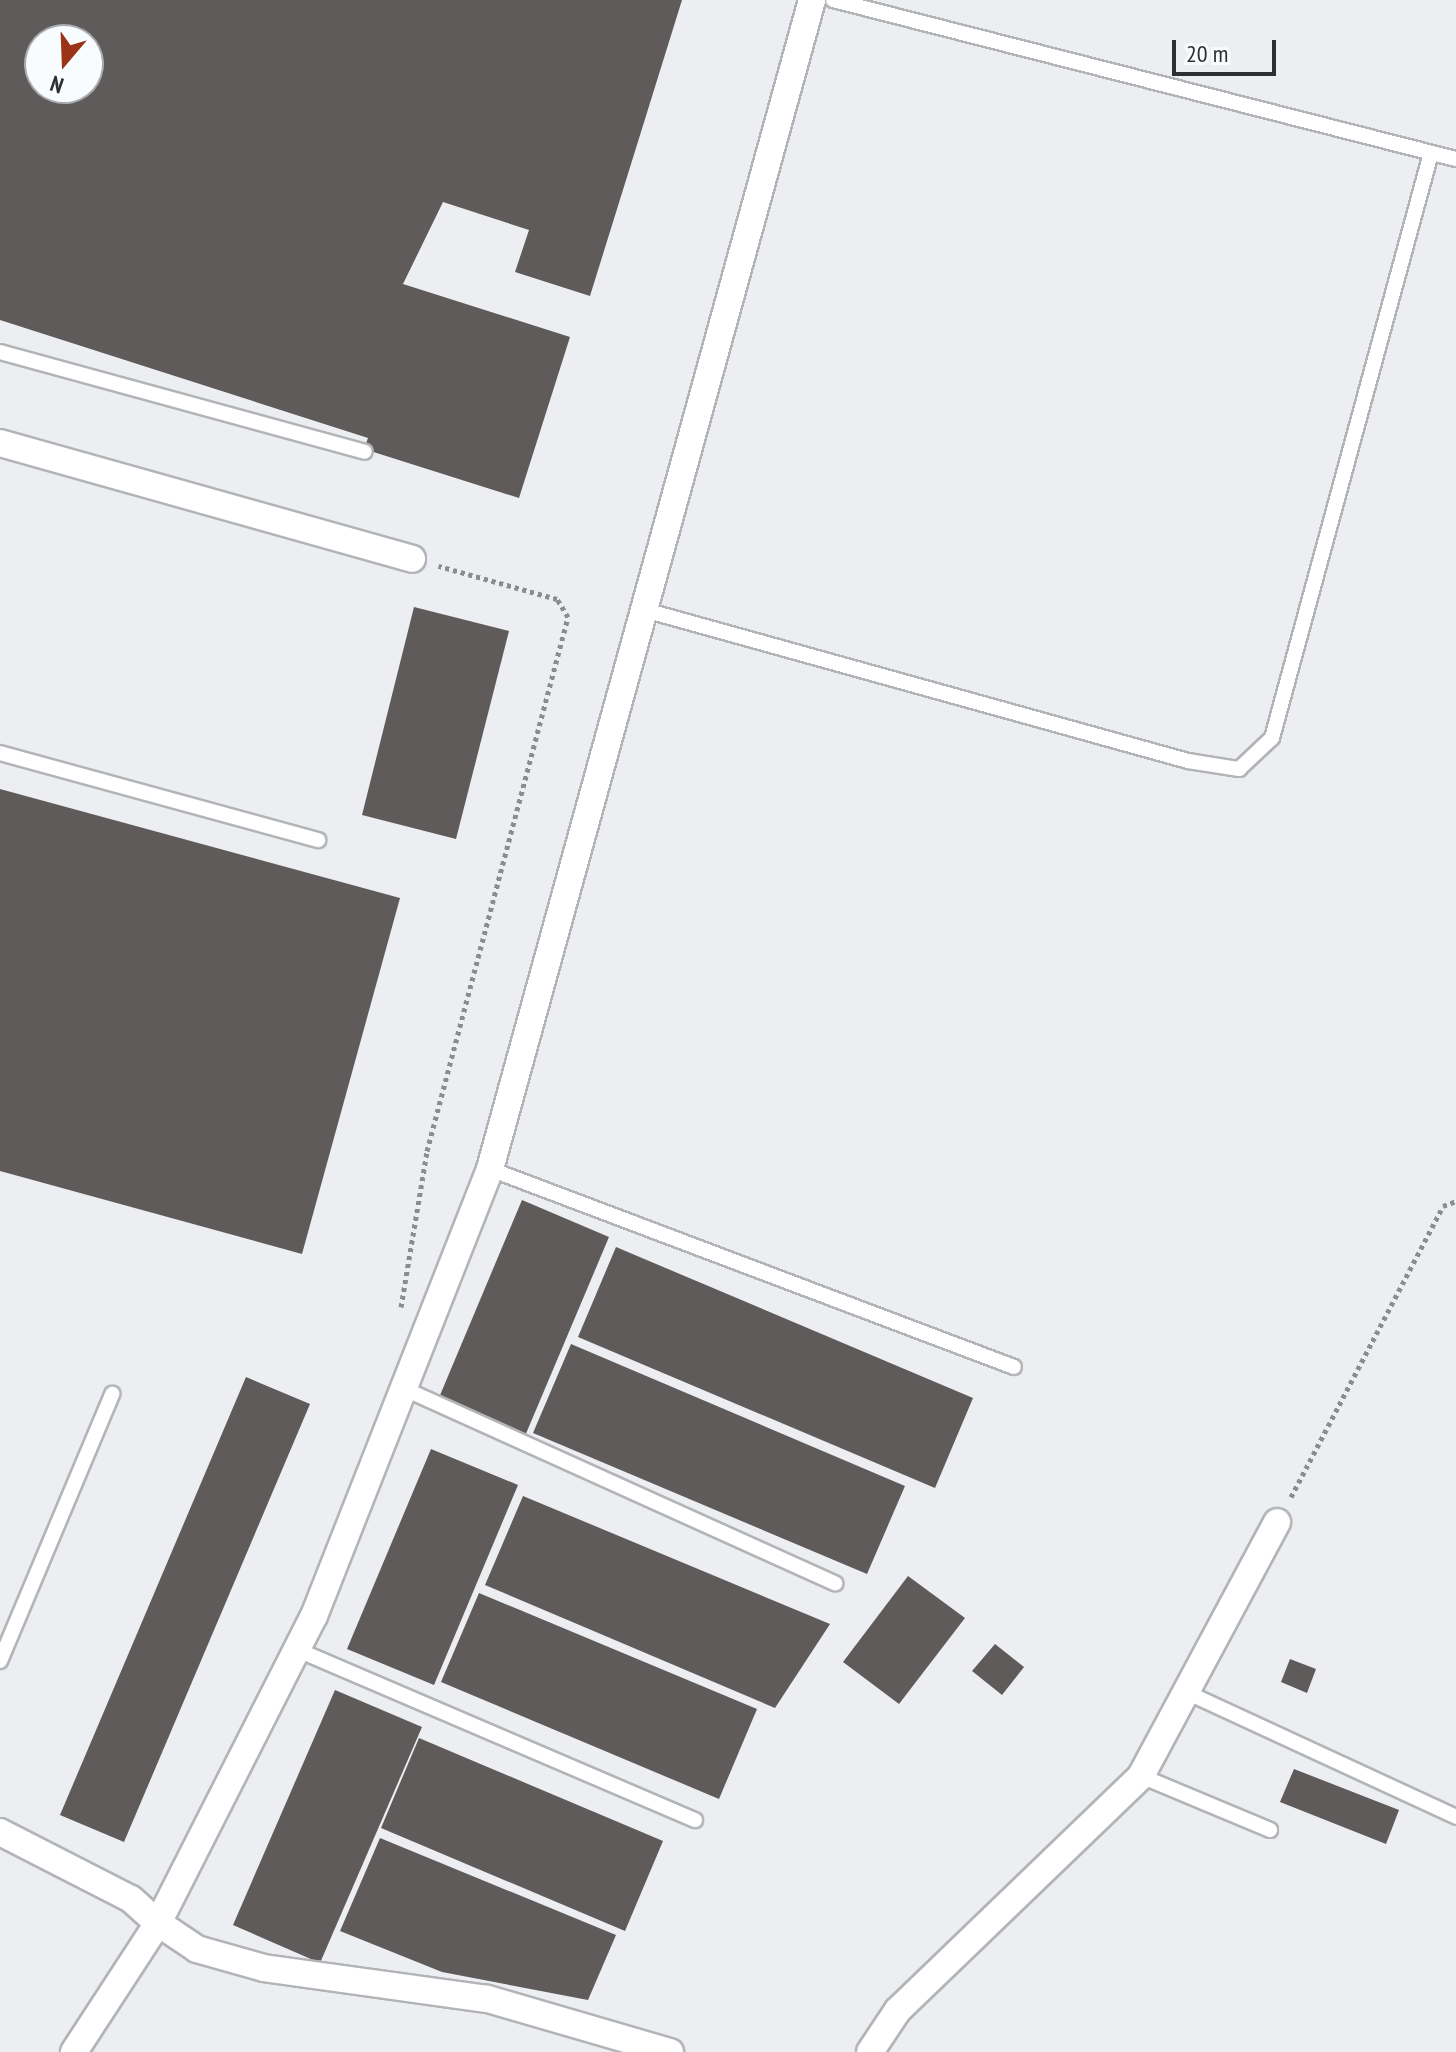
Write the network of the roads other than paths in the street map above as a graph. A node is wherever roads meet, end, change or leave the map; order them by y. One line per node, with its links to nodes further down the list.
1 (812, 0): 9 (street)
2 (833, 0): 3 (lane)
3 (1431, 153): 4 (lane); 9 (lane)
4 (1456, 159)
5 (0, 352): 7 (lane)
6 (0, 443): 8 (street)
7 (365, 452)
8 (412, 559)
9 (641, 609): 12 (street)
10 (0, 753): 11 (lane)
11 (318, 840)
12 (490, 1169): 13 (lane); 14 (street)
13 (1014, 1367)
14 (407, 1390): 17 (lane); 18 (street)
15 (112, 1394): 19 (lane)
16 (1277, 1522): 20 (street)
17 (835, 1583)
18 (298, 1650): 23 (lane); 26 (street)
19 (0, 1661)
20 (1186, 1692): 21 (street); 22 (lane)
21 (1141, 1776): 24 (lane); 29 (street)
22 (1456, 1817)
23 (695, 1820)
24 (1270, 1830)
25 (0, 1832): 26 (street)
26 (158, 1923): 27 (street); 28 (street)
27 (74, 2052)
28 (670, 2052)
29 (870, 2052)

